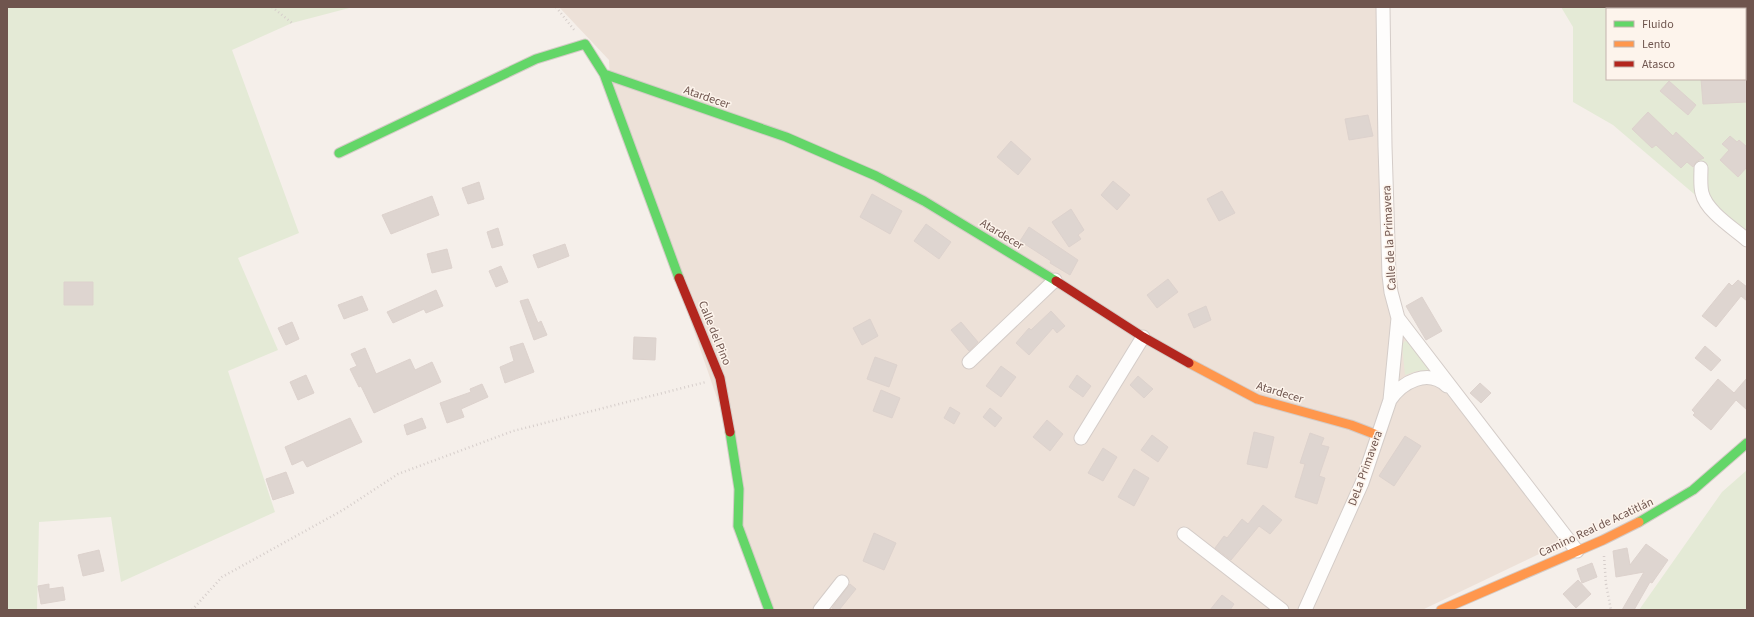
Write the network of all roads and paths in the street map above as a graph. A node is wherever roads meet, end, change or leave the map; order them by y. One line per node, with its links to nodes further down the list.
1 (272, 7): 4 (path)
2 (556, 7): 5 (path)
3 (1383, 7): 11 (street, Calle de la Primavera)
4 (292, 23)
5 (586, 44): 6 (street); 7 (street)
6 (604, 74): 10 (street, Atardecer); 14 (street, Calle del Pino)
7 (339, 153)
8 (1701, 168): 9 (street)
9 (1747, 240)
10 (1055, 280): 12 (street, Atardecer); 13 (street)
11 (1398, 318): 15 (street, Calle de la Primavera); 16 (street, DeLa Primavera)
12 (1143, 337): 17 (street, Atardecer); 18 (street)
13 (969, 362)
14 (720, 378): 24 (path); 25 (street, Calle del Pino)
15 (1455, 393): 16 (street); 22 (street, Calle de la Primavera)
16 (1390, 400): 17 (street, DeLa Primavera)
17 (1377, 435): 28 (street, DeLa Primavera)
18 (1081, 438)
19 (1747, 443): 21 (street, Camino Real de Acatitlán)
20 (1184, 534): 27 (street)
21 (1603, 540): 22 (street, Camino Real de Acatitlán); 30 (path)
22 (1577, 551): 29 (street, Camino Real de Acatitlán)
23 (842, 582): 26 (street)
24 (192, 610)
25 (769, 610)
26 (820, 610)
27 (1282, 610)
28 (1305, 610)
29 (1441, 610)
30 (1611, 610)

